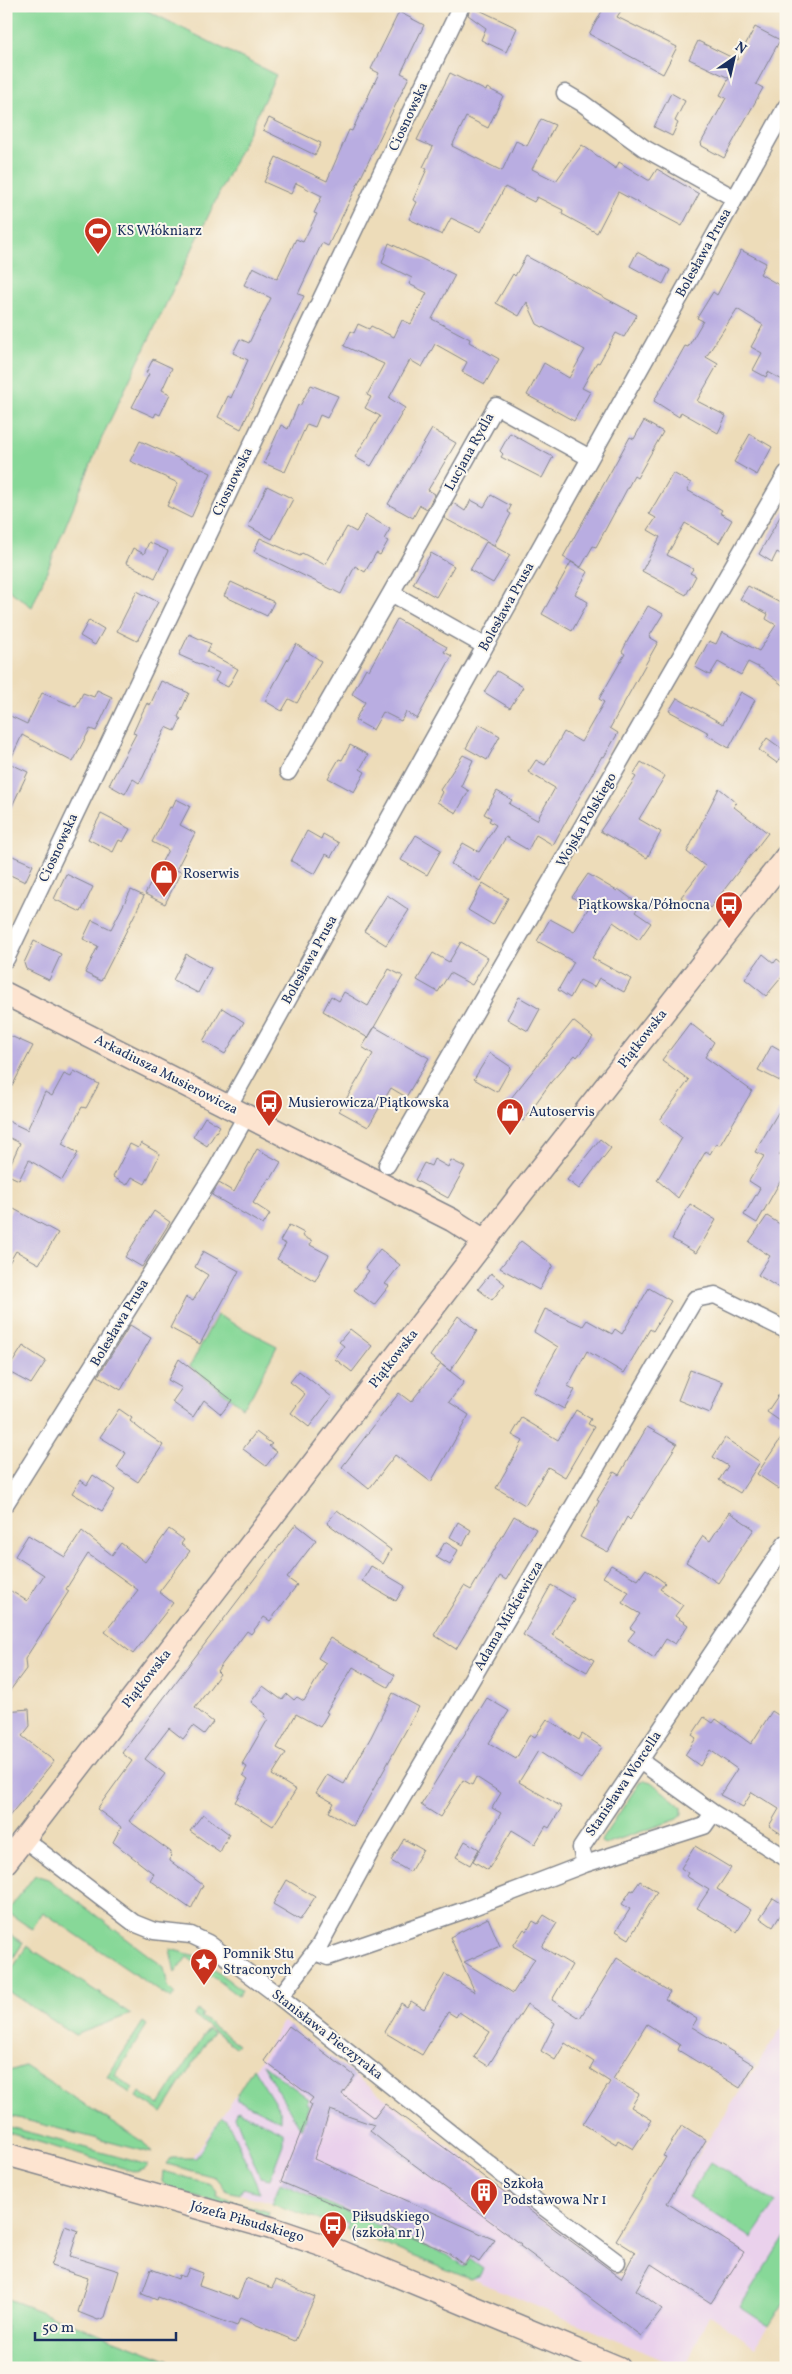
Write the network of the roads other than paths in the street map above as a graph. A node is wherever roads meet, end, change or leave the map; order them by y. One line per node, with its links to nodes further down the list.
1 (461, 6): 11 (street, Ciosnowska)
2 (564, 92): 4 (street)
3 (786, 107): 4 (street, Bolesława Prusa)
4 (734, 198): 5 (street, Bolesława Prusa)
5 (590, 458): 7 (street, Lucjana Rydla); 8 (street, Bolesława Prusa)
6 (786, 474): 14 (street, Wojska Polskiego)
7 (391, 593): 8 (street); 9 (street, Lucjana Rydla)
8 (485, 646): 13 (street, Bolesława Prusa)
9 (288, 772)
10 (786, 857): 15 (main road, Piątkowska)
11 (6, 958)
12 (6, 994): 13 (main road, Arkadiusza Musierowicza)
13 (237, 1111): 15 (main road, Arkadiusza Musierowicza); 17 (street, Bolesława Prusa)
14 (387, 1165)
15 (485, 1241): 21 (main road, Piątkowska)
16 (786, 1330): 25 (street, Adama Mickiewicza)
17 (6, 1504)
18 (786, 1543): 19 (street, Stanisława Worcella)
19 (640, 1761): 20 (street); 24 (street, Stanisława Worcella)
20 (713, 1812): 22 (street); 24 (street)
21 (24, 1839): 23 (main road, Piątkowska); 26 (street, Stanisława Pieczyraka)
22 (786, 1858)
23 (6, 1862)
24 (585, 1864): 25 (street)
25 (315, 1952): 26 (street, Adama Mickiewicza)
26 (280, 1997): 28 (street, Stanisława Pieczyraka)
27 (6, 2154): 29 (main road, Józefa Piłsudskiego)
28 (616, 2262)
29 (619, 2368)

